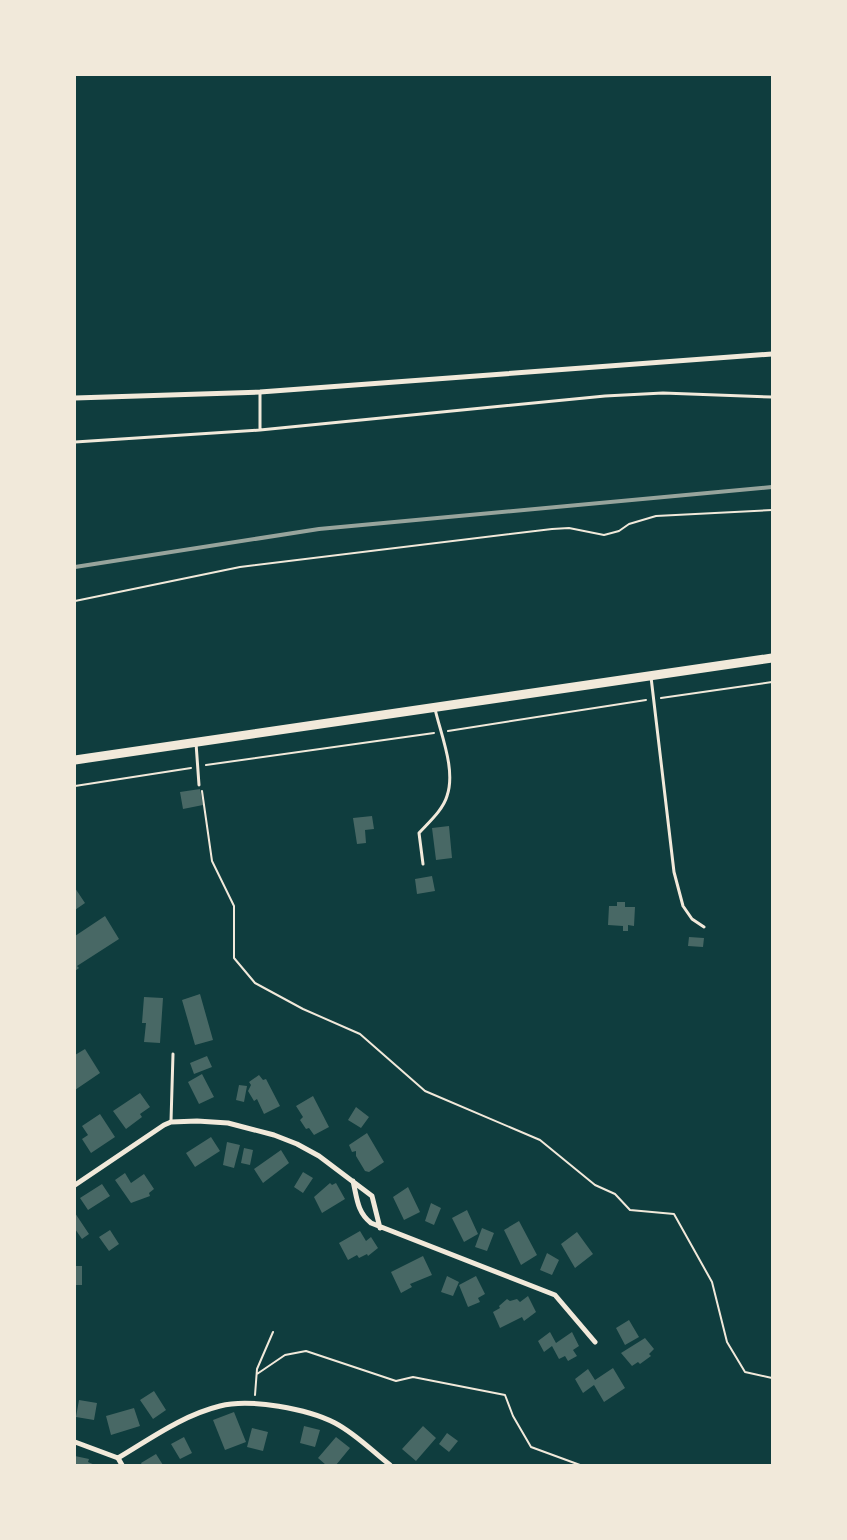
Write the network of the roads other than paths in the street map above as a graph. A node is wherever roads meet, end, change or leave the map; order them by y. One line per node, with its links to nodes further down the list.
1 (772, 354): 2 (street)
2 (260, 392): 4 (street); 5 (lane)
3 (772, 397): 5 (lane)
4 (75, 398)
5 (260, 430): 6 (lane)
6 (75, 442)
7 (772, 658): 8 (street)
8 (651, 676): 9 (street); 14 (lane)
9 (435, 708): 10 (street); 13 (lane)
10 (196, 742): 11 (street); 12 (lane)
11 (75, 760)
12 (199, 785)
13 (423, 864)
14 (704, 926)
15 (173, 1054): 16 (lane)
16 (171, 1122): 17 (street); 18 (street)
17 (353, 1181): 19 (street); 19 (street)
18 (75, 1184)
19 (380, 1228): 20 (street)
20 (595, 1342)
21 (75, 1442): 22 (street)
22 (118, 1458): 23 (street); 24 (street)
23 (122, 1465)
24 (390, 1465)

